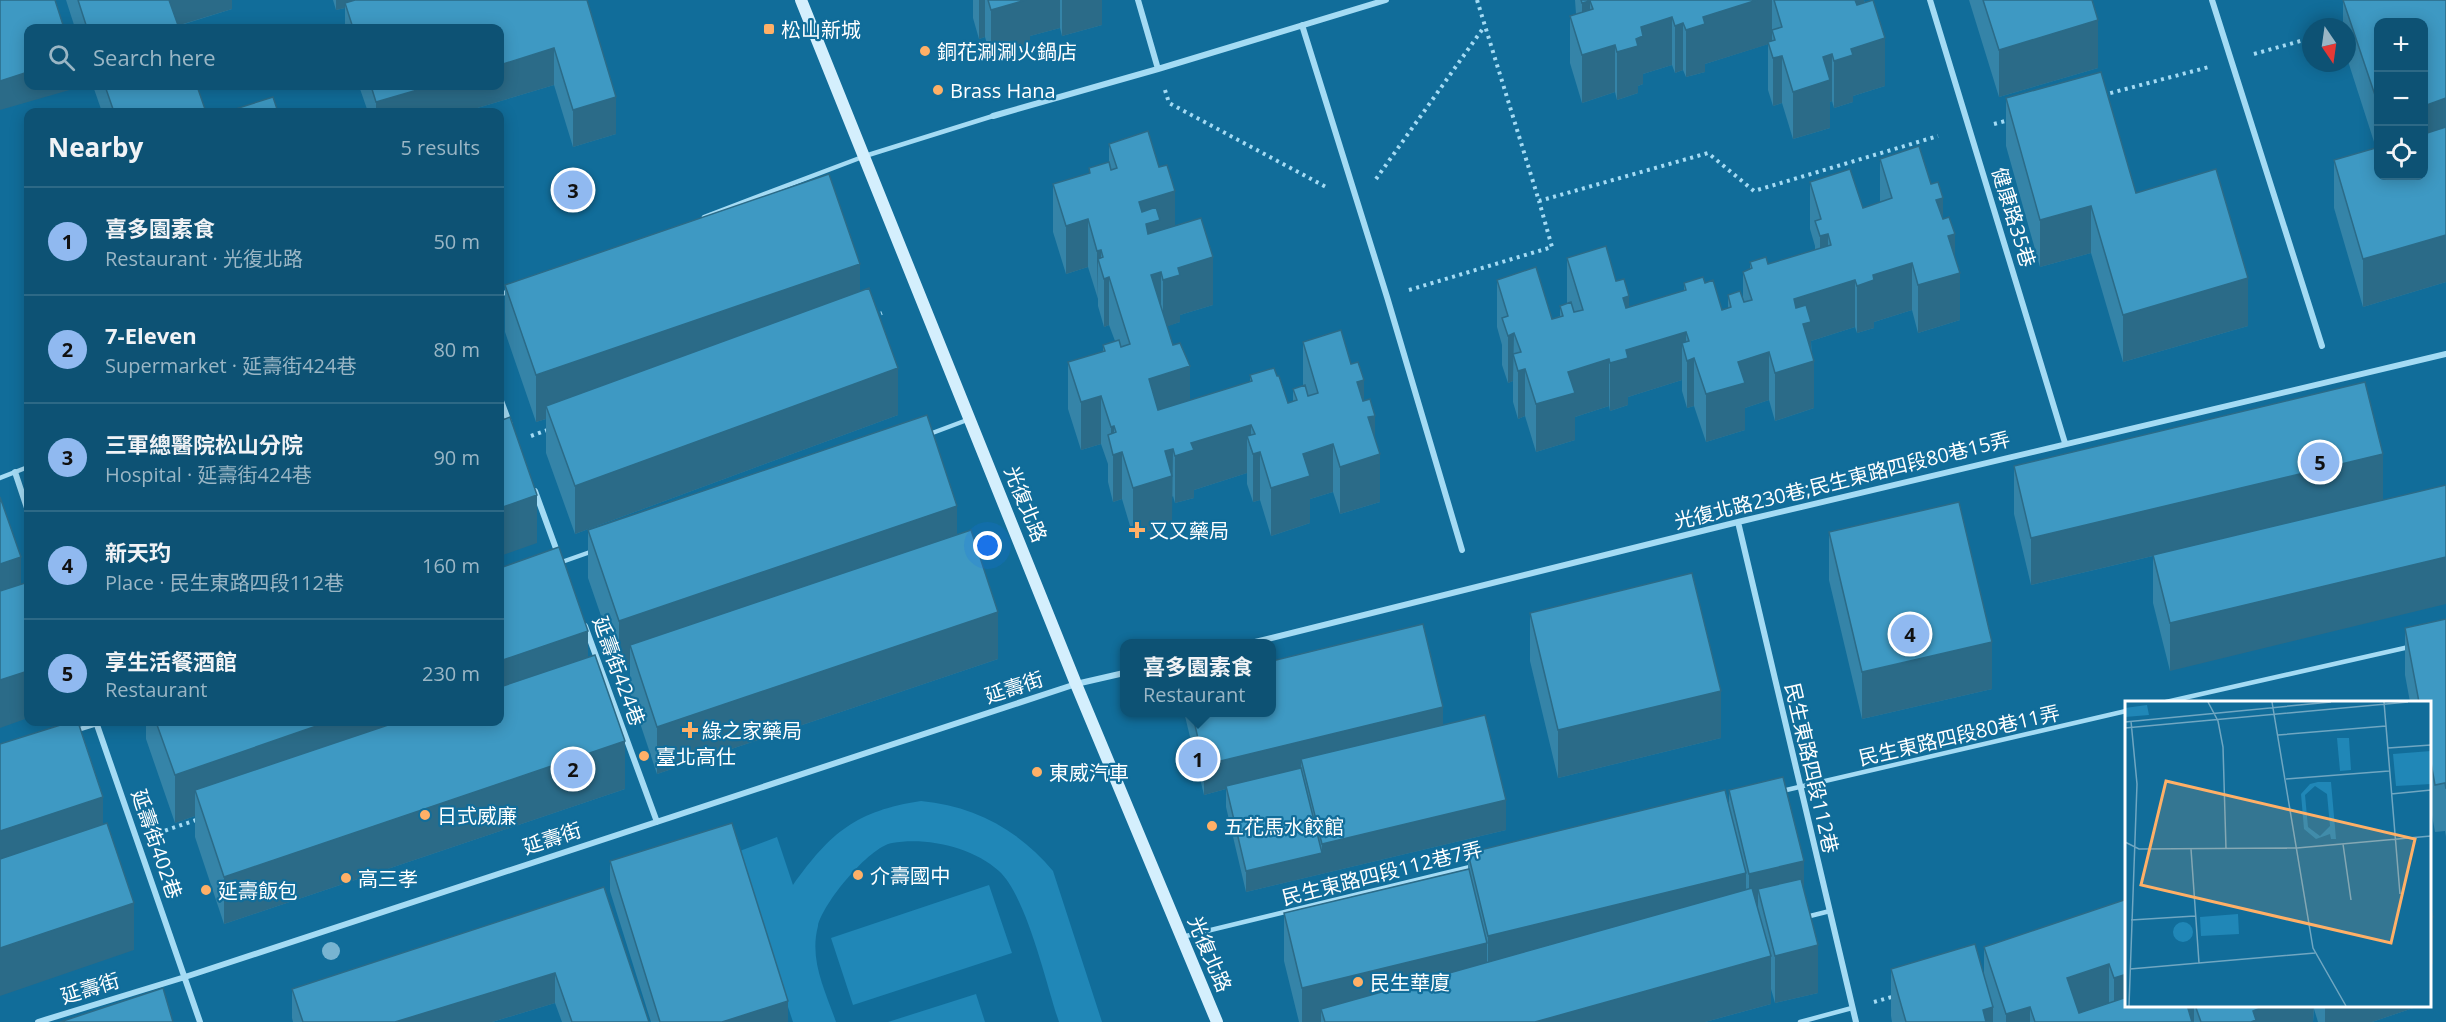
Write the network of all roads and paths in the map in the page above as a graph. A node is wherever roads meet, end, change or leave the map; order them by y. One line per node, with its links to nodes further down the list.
1 (801, 0): 16 (street, 光復北路)
2 (1138, 0): 10 (street)
3 (1386, 0): 7 (street)
4 (1477, 0): 17 (path)
5 (1930, 0): 31 (street, 健康路35巷)
6 (2212, 0): 9 (street)
7 (1302, 25): 10 (street); 21 (street)
8 (2302, 41): 9 (path)
9 (2232, 61): 11 (path); 24 (street)
10 (1158, 69): 12 (street)
11 (2096, 97)
12 (993, 116): 16 (lane)
13 (2017, 118): 14 (path)
14 (1994, 124)
15 (1938, 136): 17 (path)
16 (865, 156): 18 (lane); 27 (street, 光復北路)
17 (1539, 201): 21 (path)
18 (699, 219)
19 (522, 286): 20 (lane)
20 (504, 293)
21 (1387, 297): 39 (street)
22 (882, 313): 23 (path)
23 (871, 317)
24 (2322, 346)
25 (2446, 354): 31 (street, 光復北路230巷;民生東路四段80巷15弄)
26 (504, 409): 30 (street)
27 (970, 419): 29 (lane); 47 (street, 光復北路)
28 (561, 425): 30 (path)
29 (917, 438)
30 (516, 441)
31 (2065, 444): 37 (street, 光復北路230巷;民生東路四段80巷15弄)
32 (24, 469): 33 (lane)
33 (15, 472): 34 (lane); 36 (street)
34 (0, 478)
35 (532, 485): 40 (street)
36 (24, 500)
37 (1738, 522): 44 (street, 光復北路230巷;民生東路四段80巷15弄); 53 (street, 民生東路四段112巷)
38 (594, 550): 40 (lane)
39 (1462, 550)
40 (561, 562): 41 (lane); 42 (street)
41 (550, 565)
42 (565, 573)
43 (581, 617): 56 (street, 延壽街424巷)
44 (1267, 639)
45 (2411, 646): 48 (lane)
46 (1120, 674): 47 (street)
47 (1076, 684): 56 (street, 延壽街); 61 (street, 光復北路)
48 (2170, 701)
49 (2125, 711): 53 (lane, 民生東路四段80巷11弄)
50 (88, 726): 52 (lane)
51 (100, 726): 57 (street, 延壽街402巷)
52 (75, 731)
53 (1799, 787): 54 (lane); 59 (street, 民生東路四段112巷)
54 (1776, 792)
55 (207, 817): 57 (path)
56 (657, 822): 62 (street, 延壽街)
57 (139, 840): 62 (street, 延壽街402巷)
58 (1484, 863): 61 (lane, 民生東路四段112巷7弄)
59 (1830, 911): 60 (lane); 65 (street, 民生東路四段112巷)
60 (1796, 920)
61 (1182, 937): 68 (street, 光復北路)
62 (185, 977): 66 (street, 延壽街); 67 (street, 延壽街402巷)
63 (1897, 995): 64 (path)
64 (1874, 1002)
65 (1852, 1008): 69 (lane); 70 (street, 民生東路四段112巷)
66 (38, 1022)
67 (200, 1022)
68 (1217, 1022)
69 (1800, 1022)
70 (1856, 1022)

